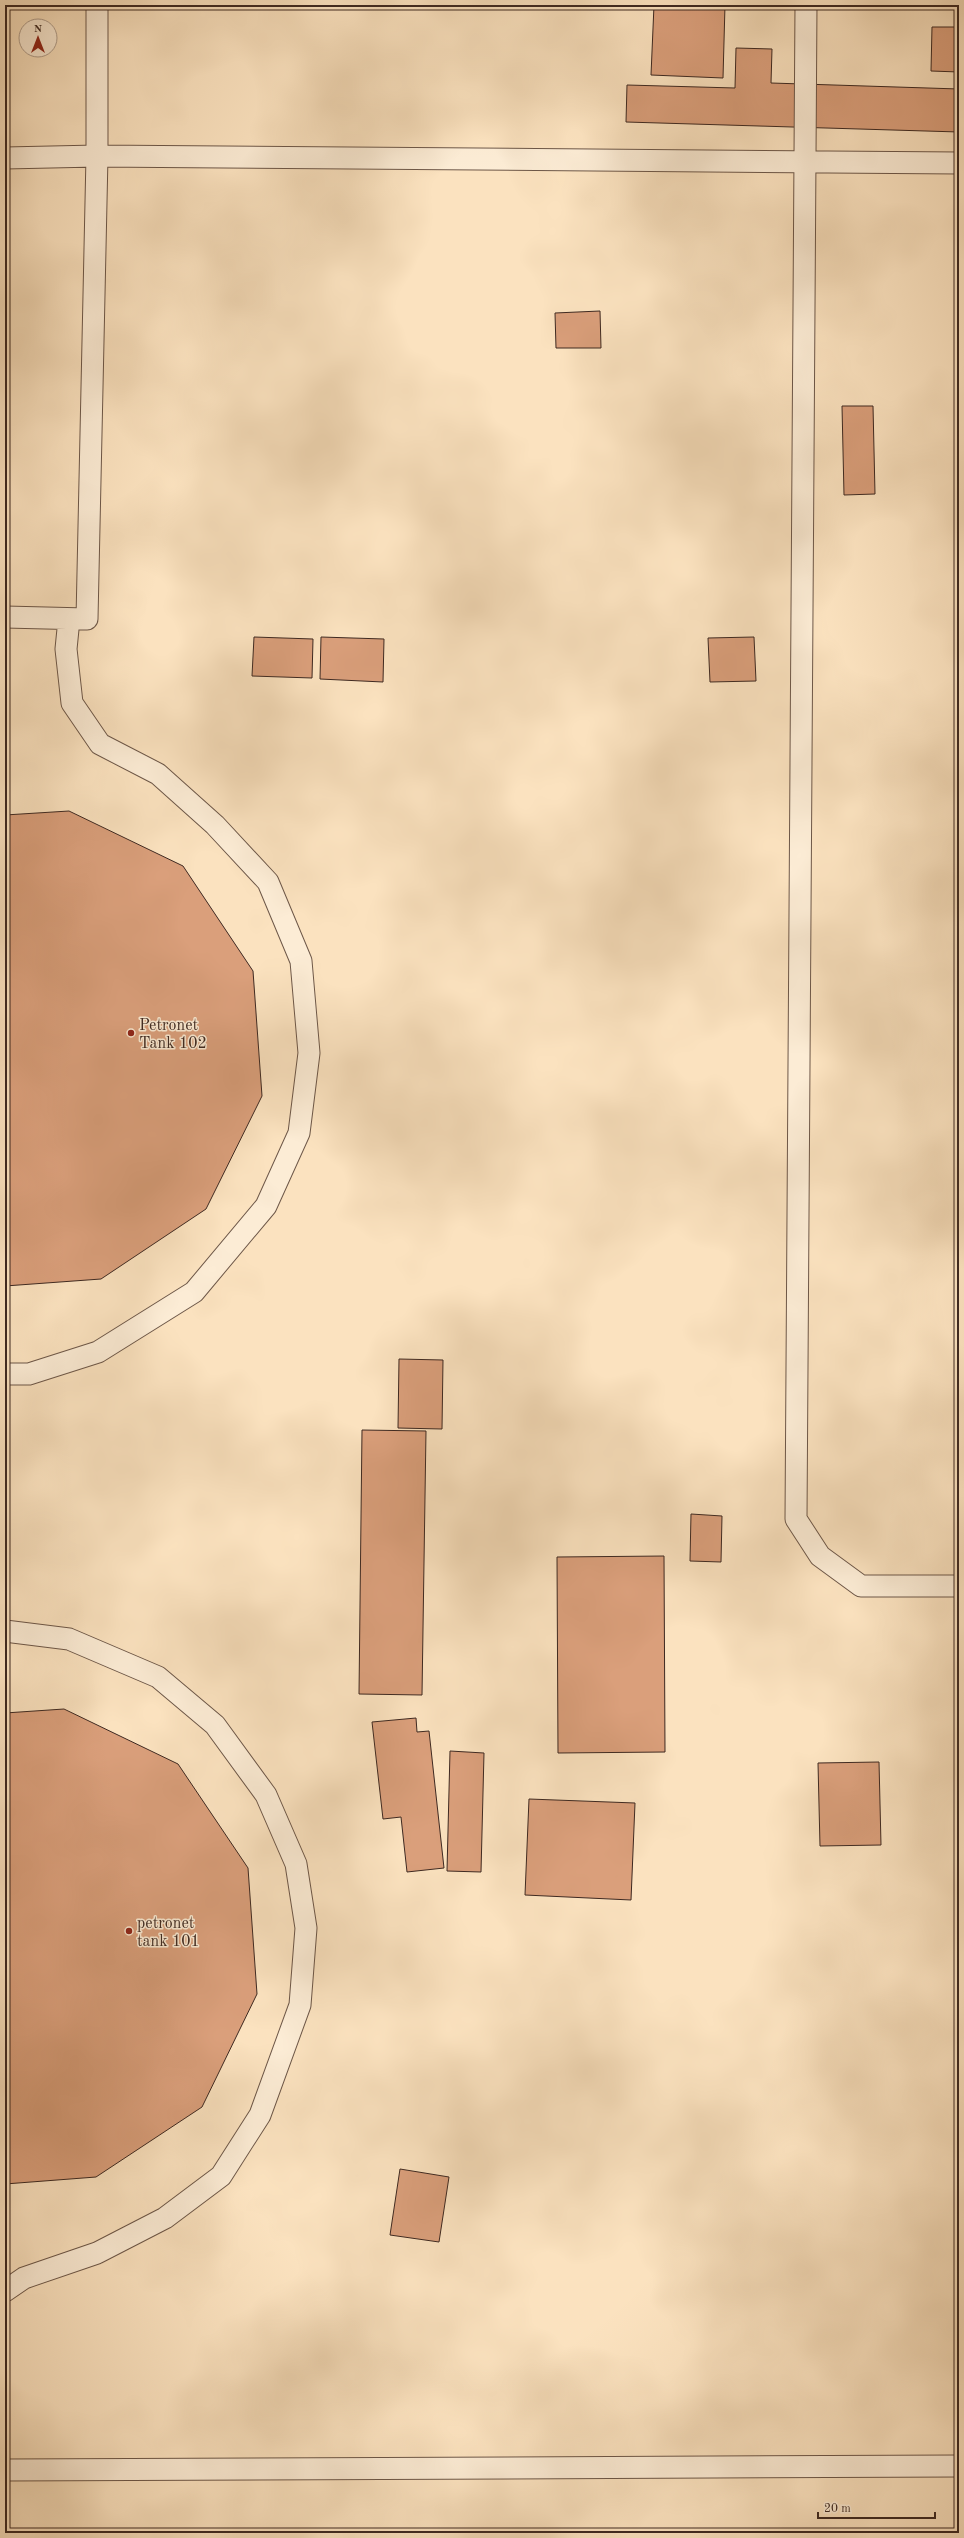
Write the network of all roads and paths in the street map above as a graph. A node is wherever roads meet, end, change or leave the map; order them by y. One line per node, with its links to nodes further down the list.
1 (97, 5): 3 (lane)
2 (806, 5): 5 (lane)
3 (97, 156): 4 (lane); 5 (lane); 8 (lane)
4 (5, 158)
5 (806, 162): 6 (lane); 10 (lane)
6 (959, 162)
7 (5, 617): 8 (lane)
8 (69, 619): 9 (lane)
9 (5, 1374)
10 (959, 1586)
11 (5, 1632): 12 (lane)
12 (5, 2291)
13 (959, 2466): 14 (lane)
14 (5, 2470)

